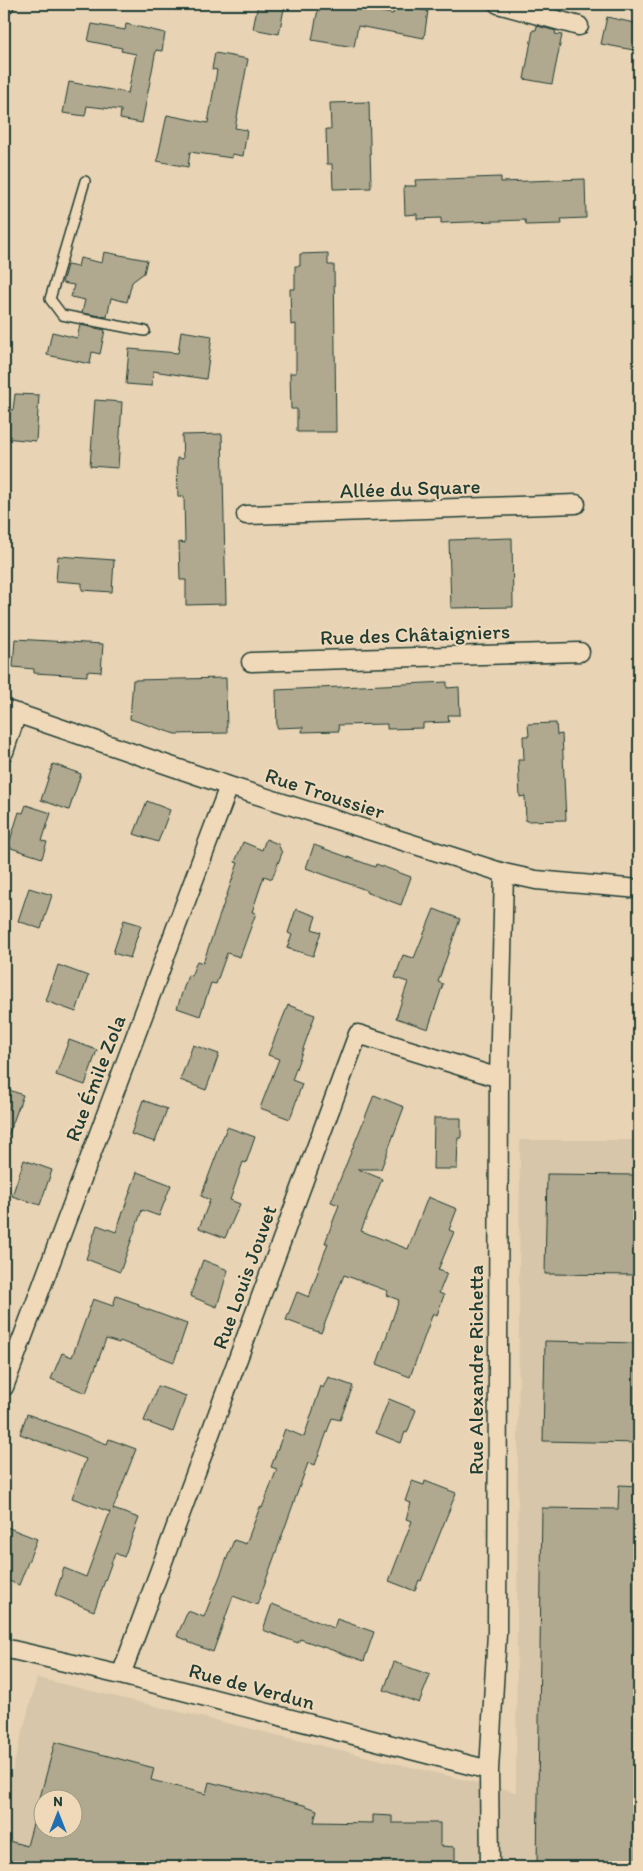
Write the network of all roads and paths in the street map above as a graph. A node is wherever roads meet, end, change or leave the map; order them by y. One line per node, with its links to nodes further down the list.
1 (498, 4): 2 (street)
2 (579, 26)
3 (85, 181): 4 (lane)
4 (146, 331)
5 (576, 504): 6 (street, Allée du Square)
6 (246, 515)
7 (580, 652): 8 (street, Rue des Châtaigniers)
8 (251, 662)
9 (10, 711): 10 (street); 11 (street, Rue Troussier)
10 (4, 752)
11 (229, 786): 12 (street, Rue Troussier); 15 (street, Rue Émile Zola)
12 (504, 873): 13 (street, Rue Troussier); 14 (street, Rue Alexandre Richetta)
13 (639, 889)
14 (499, 1078): 17 (street, Rue Louis Jouvet); 18 (street, Rue Alexandre Richetta)
15 (4, 1387)
16 (4, 1648): 17 (street, Rue de Verdun)
17 (121, 1675): 18 (street, Rue de Verdun)
18 (489, 1770): 19 (street, Rue Alexandre Richetta)
19 (490, 1867)

